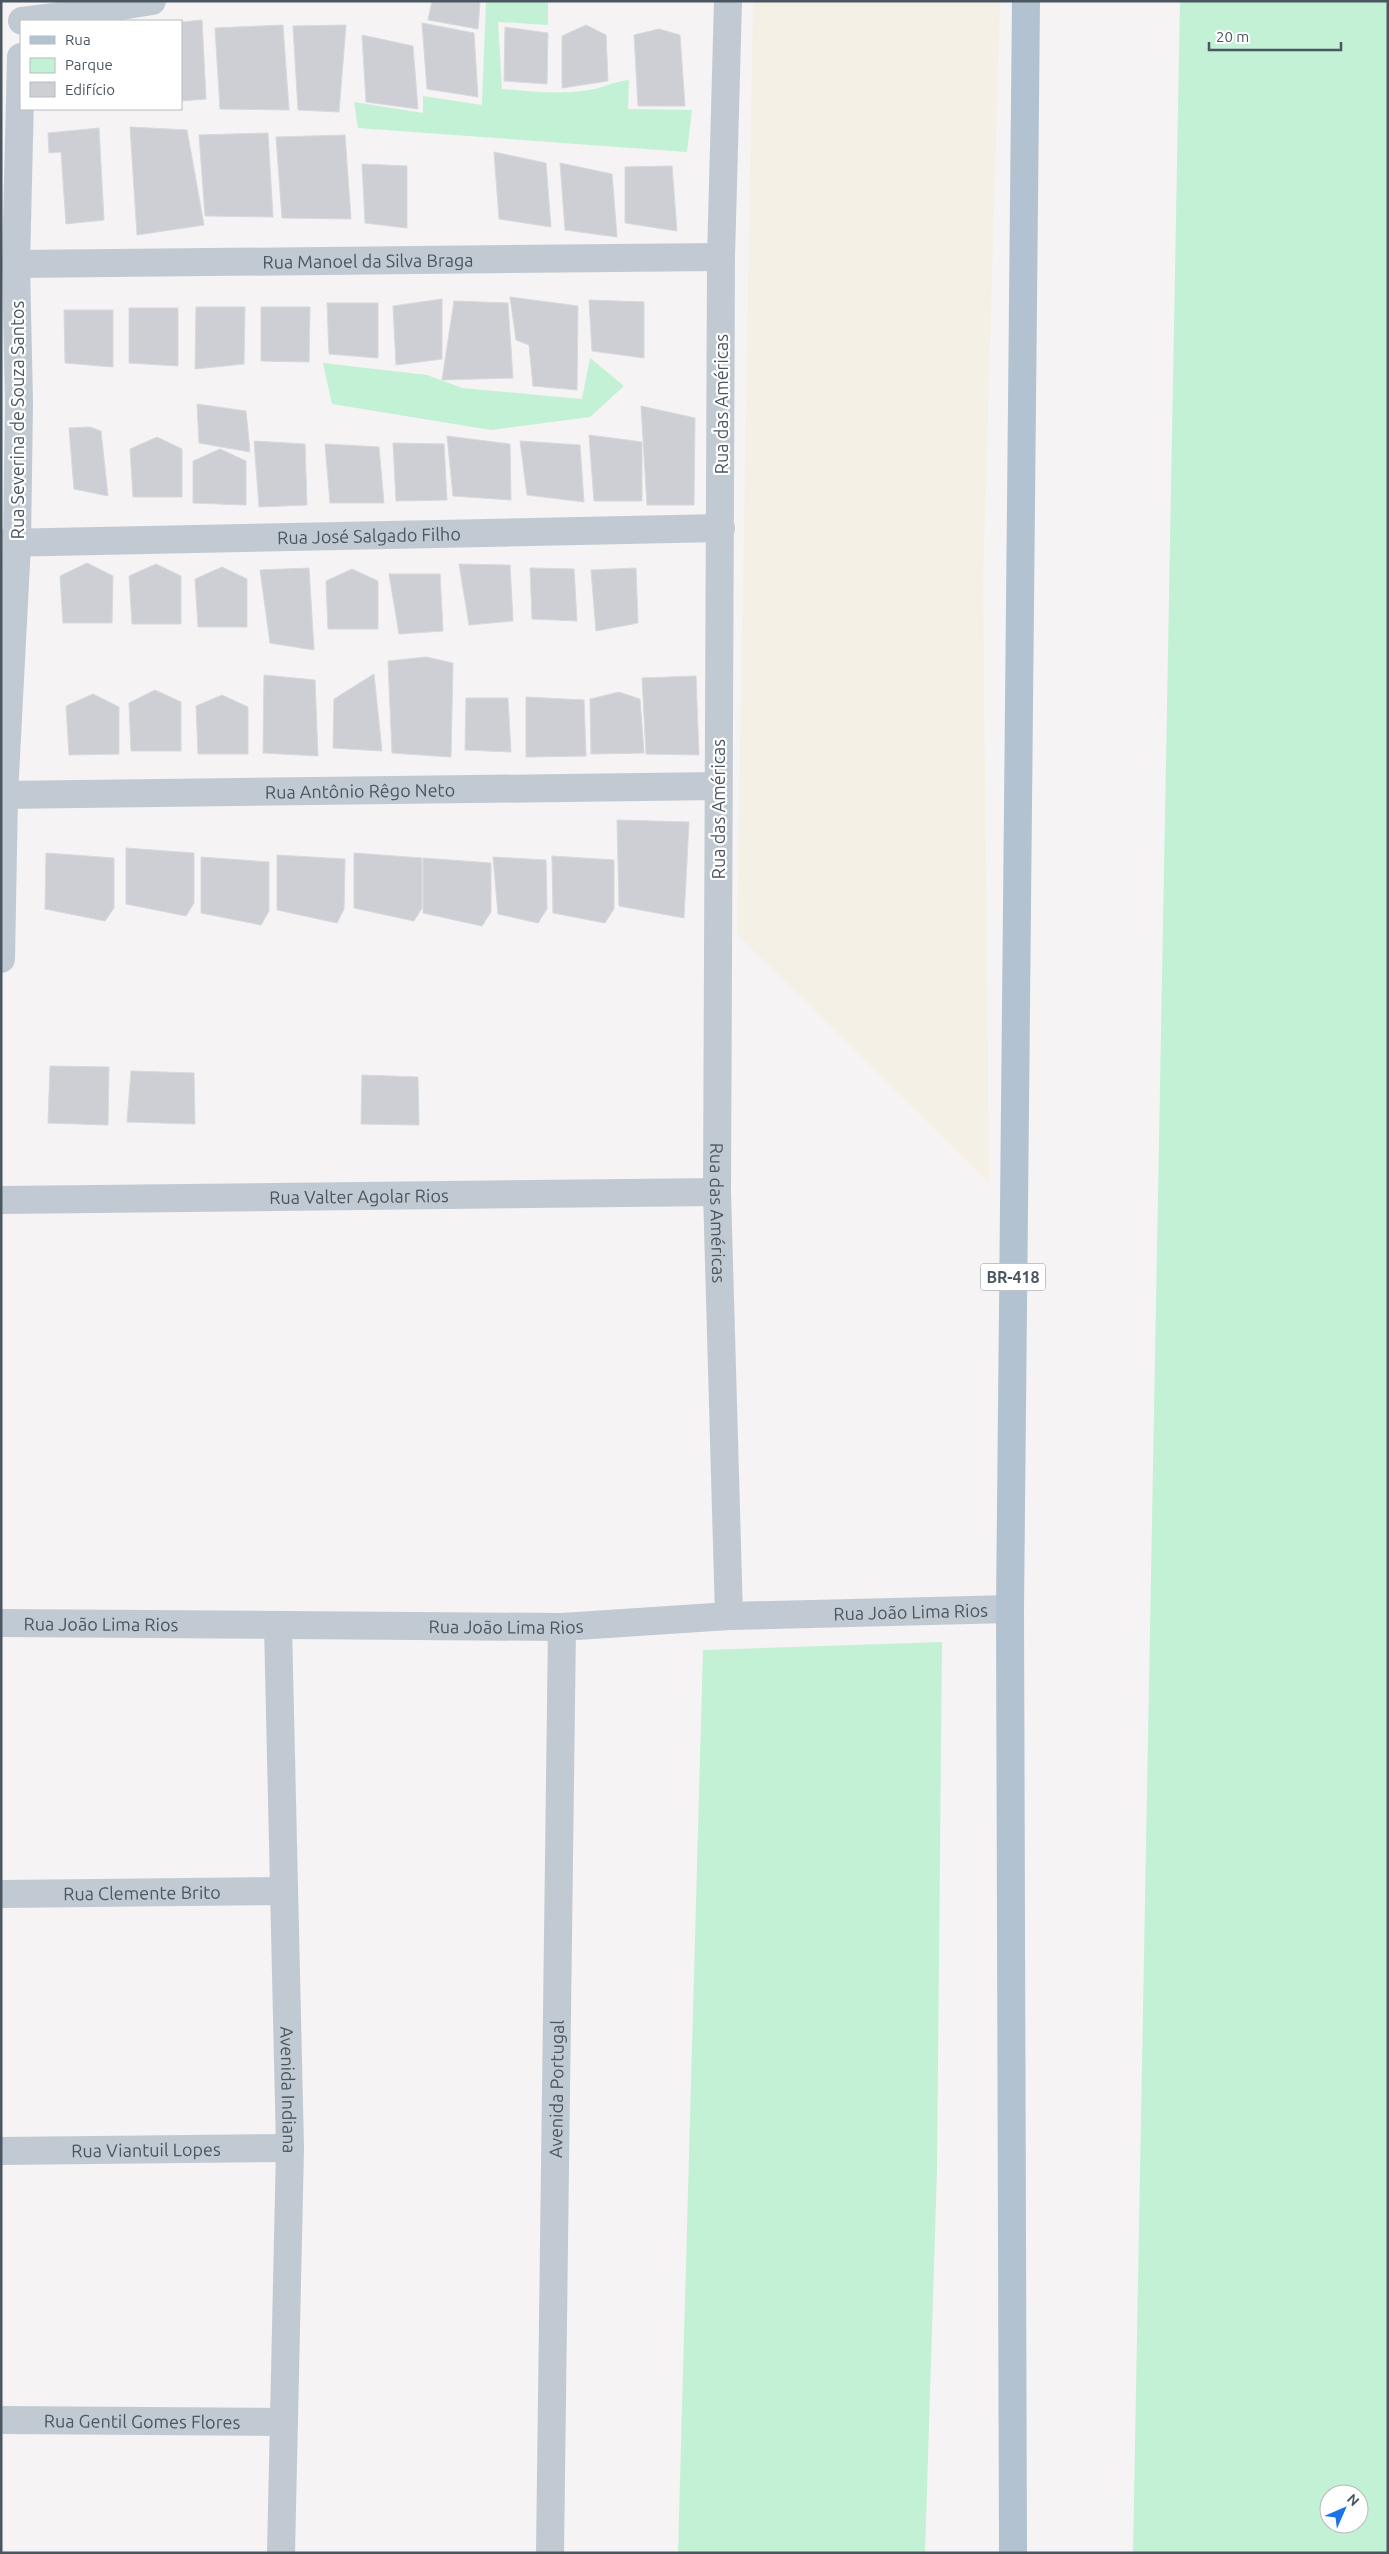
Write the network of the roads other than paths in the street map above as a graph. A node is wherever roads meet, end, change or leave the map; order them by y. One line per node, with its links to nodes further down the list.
1 (152, 1): 4 (street)
2 (728, 1): 9 (street, Rua das Américas)
3 (1026, 1): 18 (main road, BR-418)
4 (51, 19): 5 (street)
5 (36, 20)
6 (20, 21): 7 (street)
7 (1, 24)
8 (20, 59): 10 (street, Rua Severina de Souza Santos)
9 (721, 257): 10 (street, Rua Manoel da Silva Braga); 11 (street, Rua das Américas)
10 (16, 264): 12 (street, Rua Severina de Souza Santos)
11 (721, 528): 12 (street, Rua José Salgado Filho); 13 (street, Rua das Américas)
12 (9, 543): 14 (street, Rua Severina de Souza Santos)
13 (718, 786): 14 (street, Rua Antônio Rêgo Neto); 16 (street, Rua das Américas)
14 (3, 795): 15 (street, Rua Severina de Souza Santos)
15 (1, 959)
16 (717, 1192): 17 (street, Rua Valter Agolar Rios); 19 (street, Rua das Américas)
17 (1, 1200)
18 (1010, 1609): 19 (street, Rua João Lima Rios); 31 (main road, BR-418)
19 (728, 1616): 22 (street, Rua João Lima Rios)
20 (1, 1623): 21 (street, Rua João Lima Rios)
21 (278, 1626): 22 (street, Rua João Lima Rios); 23 (street, Avenida Indiana)
22 (562, 1627): 30 (street, Avenida Portugal)
23 (284, 1891): 24 (street, Rua Clemente Brito); 25 (street, Avenida Indiana)
24 (1, 1894)
25 (290, 2148): 26 (street, Rua Viantuil Lopes); 28 (street, Avenida Indiana)
26 (1, 2151)
27 (1, 2420): 28 (street, Rua Gentil Gomes Flores)
28 (284, 2422): 29 (street, Avenida Indiana)
29 (281, 2553)
30 (550, 2553)
31 (1013, 2553)

